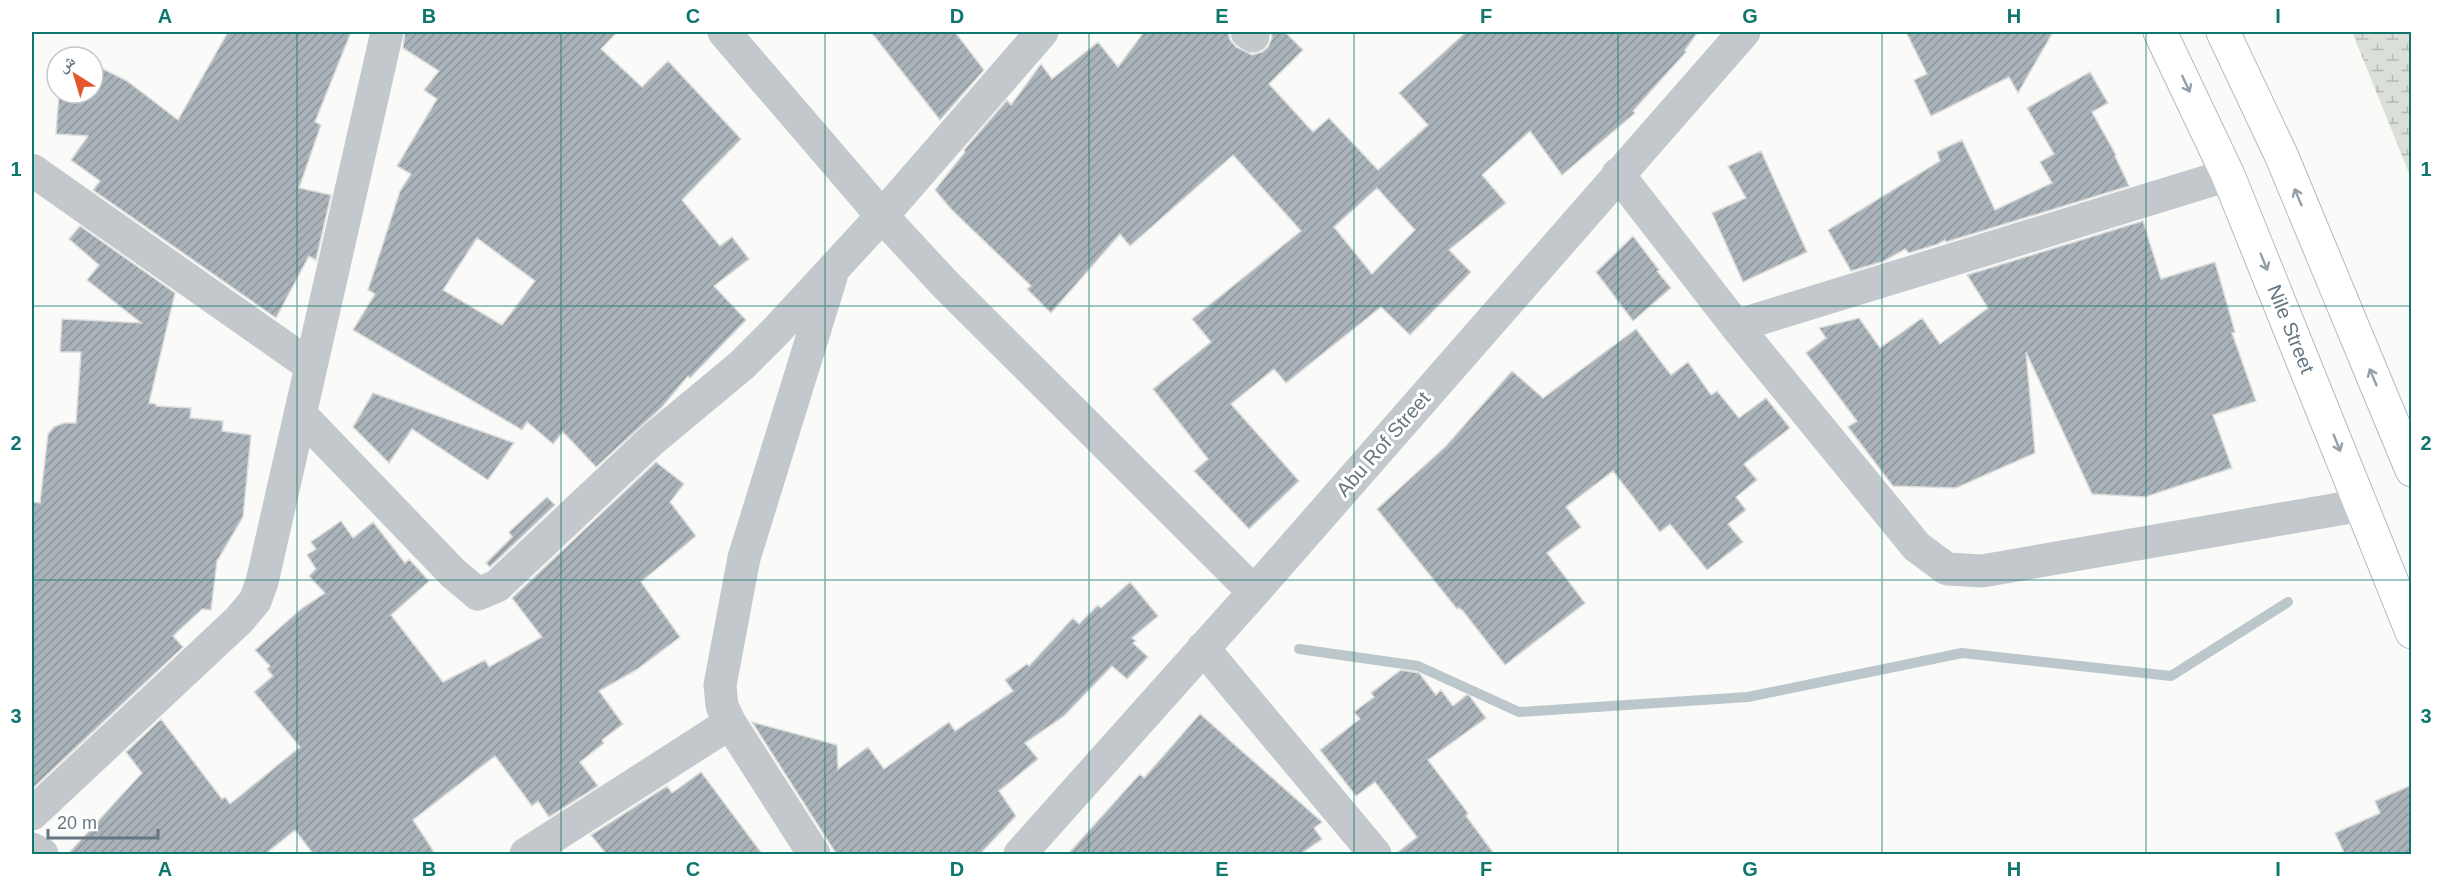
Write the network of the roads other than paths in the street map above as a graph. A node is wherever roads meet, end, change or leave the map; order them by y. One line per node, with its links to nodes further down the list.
1 (387, 32): 13 (street)
2 (724, 32): 10 (street)
3 (1042, 32): 10 (street)
4 (1744, 32): 8 (street, Abu Rof Street)
5 (2160, 32): 9 (main road, Nile Street, one-way to 9)
6 (2223, 32): 15 (main road, one-way to 6)
7 (32, 170): 13 (street)
8 (1618, 174): 12 (street); 17 (street, Abu Rof Street)
9 (2229, 175): 12 (street); 16 (main road, Nile Street, one-way to 16)
10 (882, 216): 11 (street); 17 (street)
11 (833, 270): 14 (street); 20 (street)
12 (1736, 326): 16 (street)
13 (311, 366): 14 (street)
14 (301, 415): 21 (street)
15 (2412, 470)
16 (2362, 505): 18 (main road, Nile Street)
17 (1254, 591): 19 (street, Abu Rof Street)
18 (2412, 632)
19 (1203, 648): 26 (street, Abu Rof Street); 27 (street)
20 (730, 723): 24 (street); 25 (street)
21 (32, 814)
22 (32, 849): 23 (street)
23 (42, 855)
24 (526, 855)
25 (814, 855)
26 (1020, 855)
27 (1375, 855)

